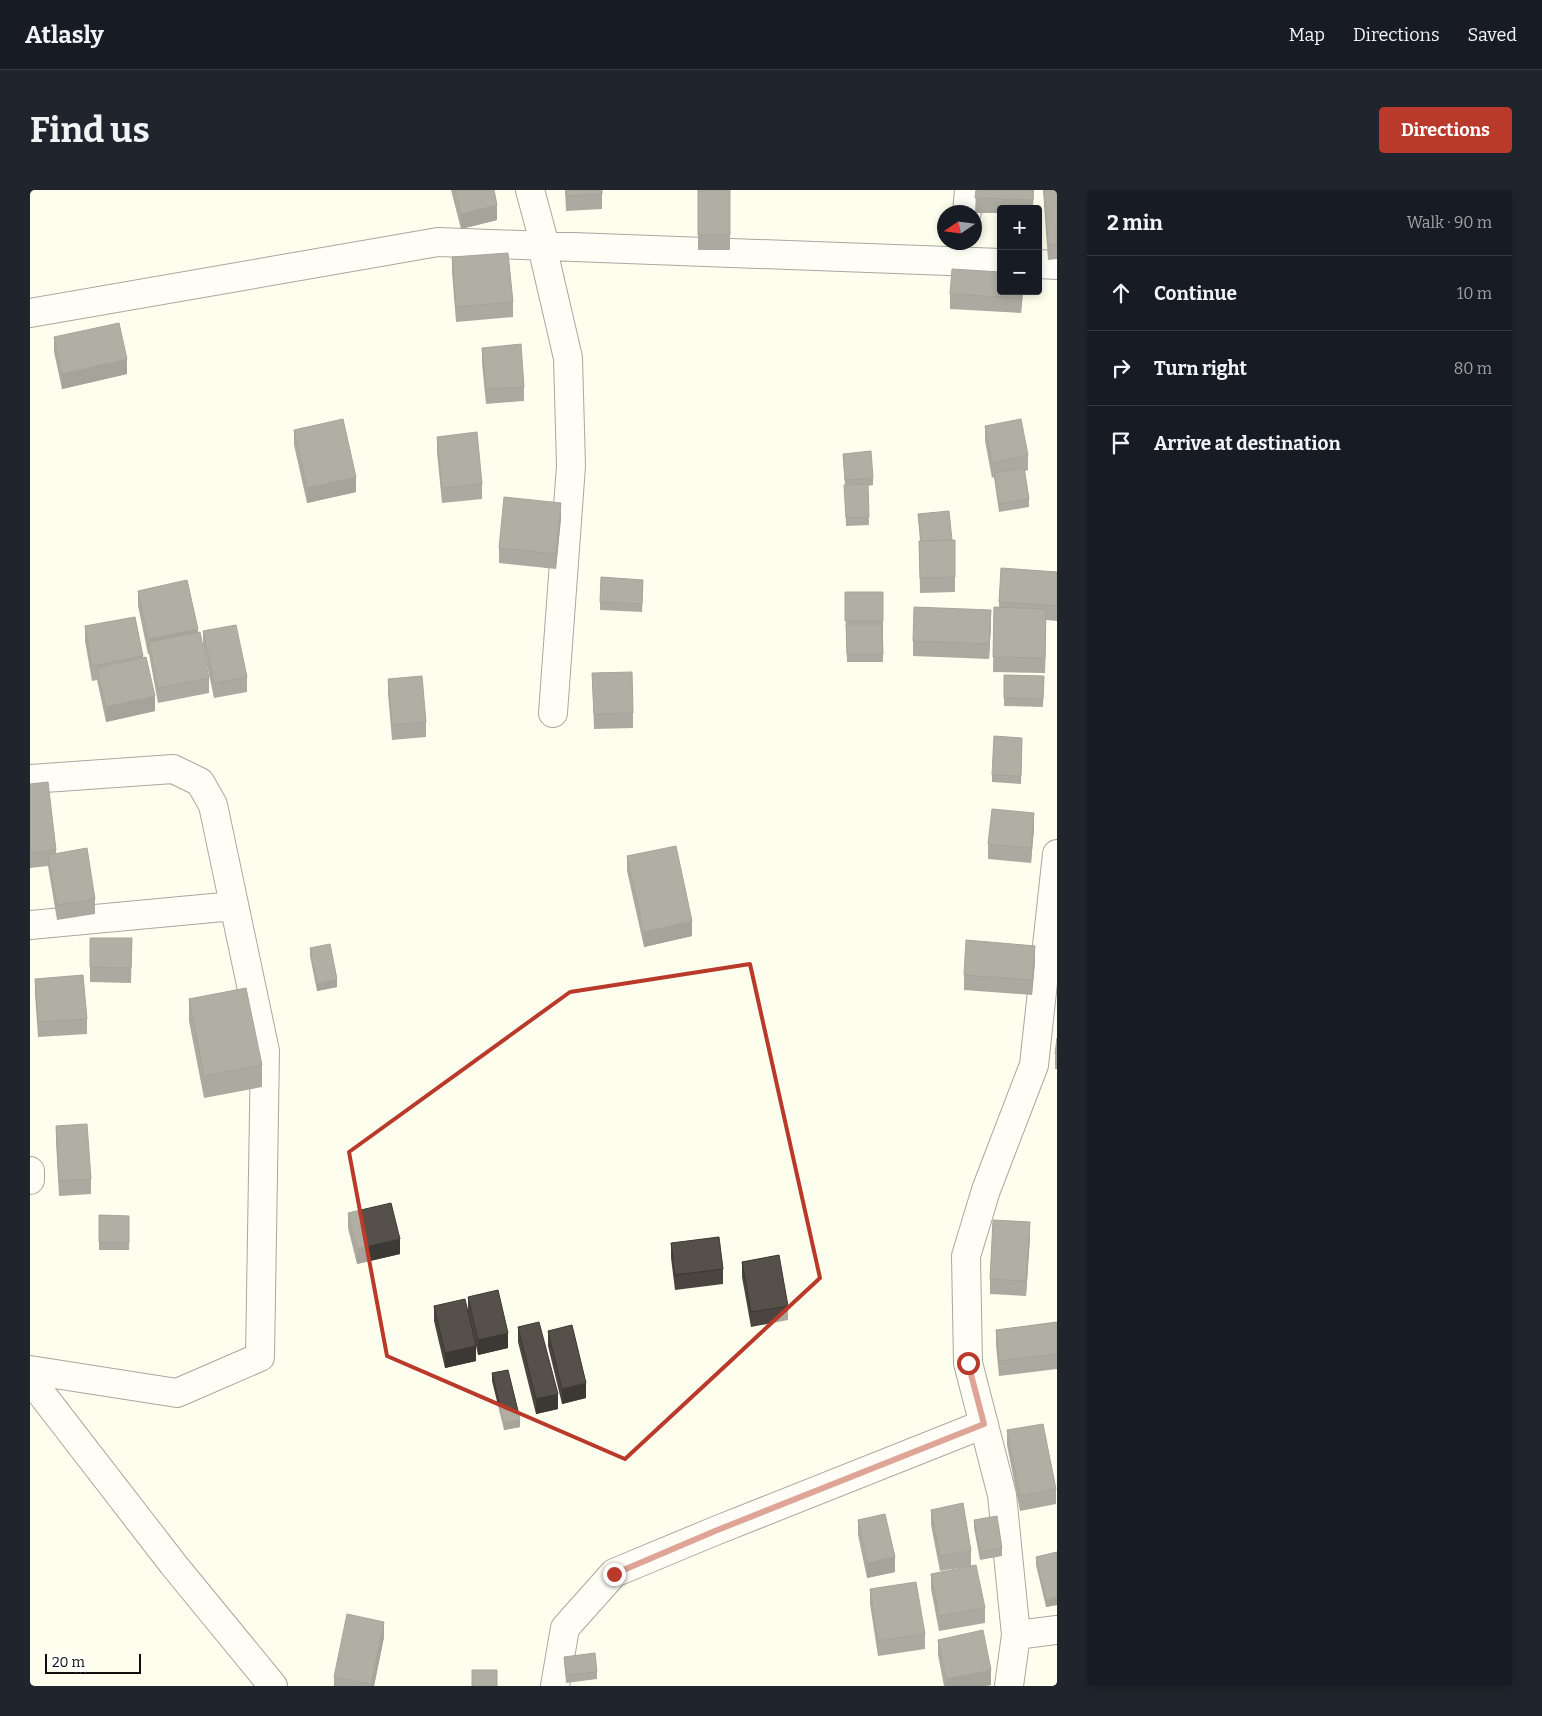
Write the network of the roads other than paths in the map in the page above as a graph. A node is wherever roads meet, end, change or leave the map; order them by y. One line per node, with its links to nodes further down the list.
1 (530, 190): 4 (street)
2 (969, 190): 3 (street)
3 (968, 205)
4 (542, 246): 5 (street); 9 (street); 10 (street)
5 (964, 252): 6 (street)
6 (997, 262)
7 (1042, 264): 8 (street)
8 (1057, 265)
9 (30, 313)
10 (553, 713)
11 (30, 779): 13 (street)
12 (1057, 854): 19 (street)
13 (234, 906): 14 (street); 17 (street)
14 (30, 925)
15 (30, 1171): 16 (street)
16 (30, 1180)
17 (30, 1370)
18 (30, 1379): 22 (street)
19 (984, 1424): 21 (street); 23 (street)
20 (1057, 1630): 21 (street)
21 (1016, 1635): 24 (street)
22 (274, 1686)
23 (555, 1686)
24 (1009, 1686)

